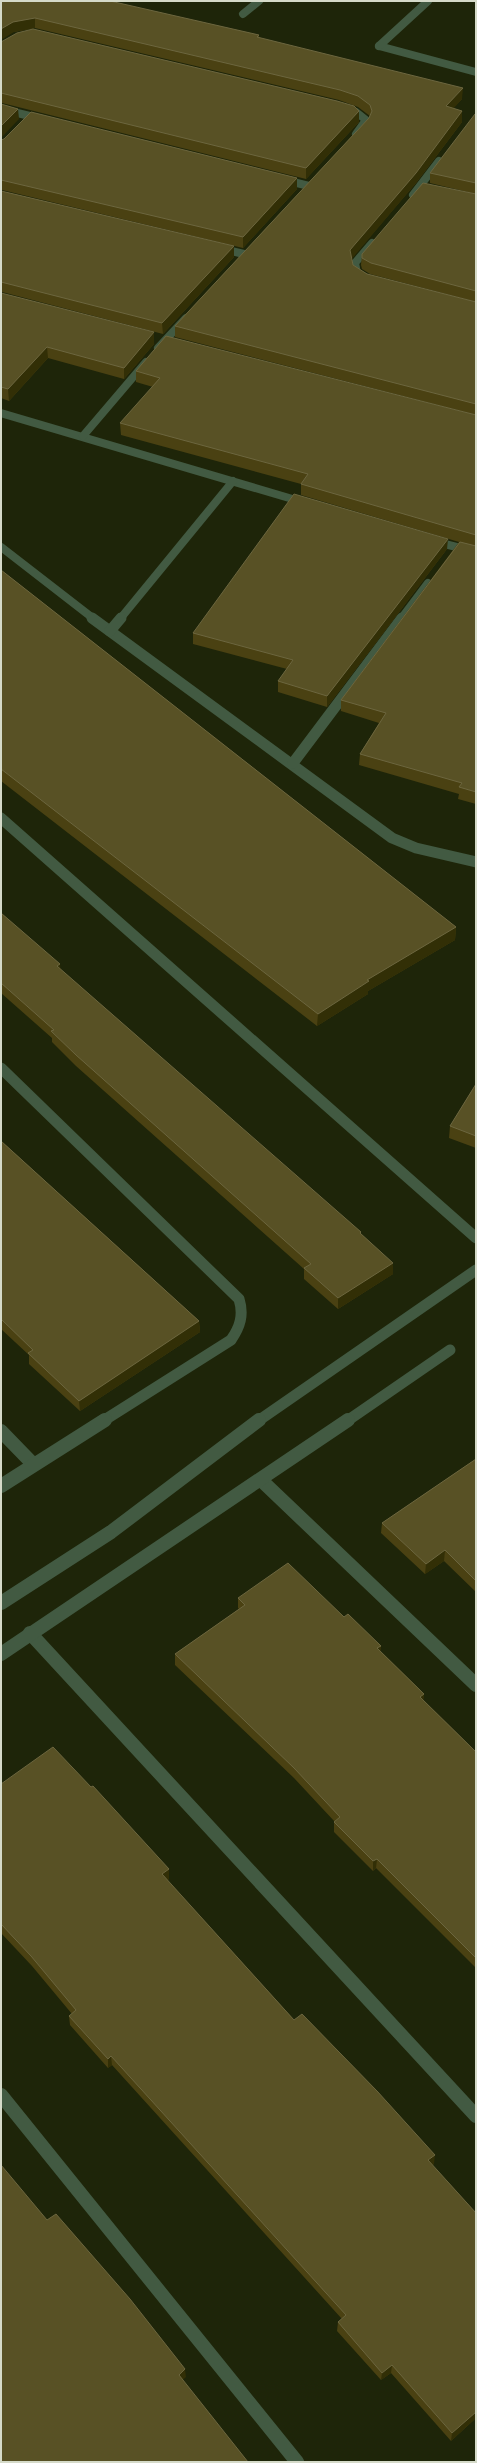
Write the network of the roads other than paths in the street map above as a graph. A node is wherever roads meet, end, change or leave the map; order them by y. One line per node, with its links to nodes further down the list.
1 (259, 1): 3 (street)
2 (428, 1): 4 (street)
3 (243, 14)
4 (476, 72)
5 (338, 106): 10 (street)
6 (1, 109): 7 (street)
7 (30, 116): 8 (street); 9 (street)
8 (53, 122)
9 (20, 126)
10 (349, 142)
11 (443, 156): 14 (street)
12 (270, 176): 13 (street)
13 (309, 186)
14 (406, 204)
15 (376, 238): 18 (street)
16 (206, 245): 17 (street)
17 (244, 254)
18 (372, 280)
19 (191, 312): 21 (street)
20 (1, 413): 21 (street)
21 (83, 436): 22 (street)
22 (233, 482): 23 (street); 28 (street)
23 (318, 506)
24 (425, 538): 26 (street)
25 (1, 547): 28 (street)
26 (476, 552)
27 (436, 573): 29 (street)
28 (110, 631): 29 (street)
29 (293, 763): 31 (street)
30 (1, 818): 33 (street)
31 (476, 862)
32 (1, 1068): 37 (street)
33 (476, 1238)
34 (476, 1270): 40 (street)
35 (450, 1350): 38 (street)
36 (1, 1431): 37 (street)
37 (33, 1464): 39 (street)
38 (261, 1480): 41 (street); 43 (street)
39 (1, 1486)
40 (1, 1603)
41 (30, 1633): 42 (street); 45 (street)
42 (1, 1654)
43 (476, 1685)
44 (1, 2095): 46 (street)
45 (476, 2116)
46 (297, 2462)

